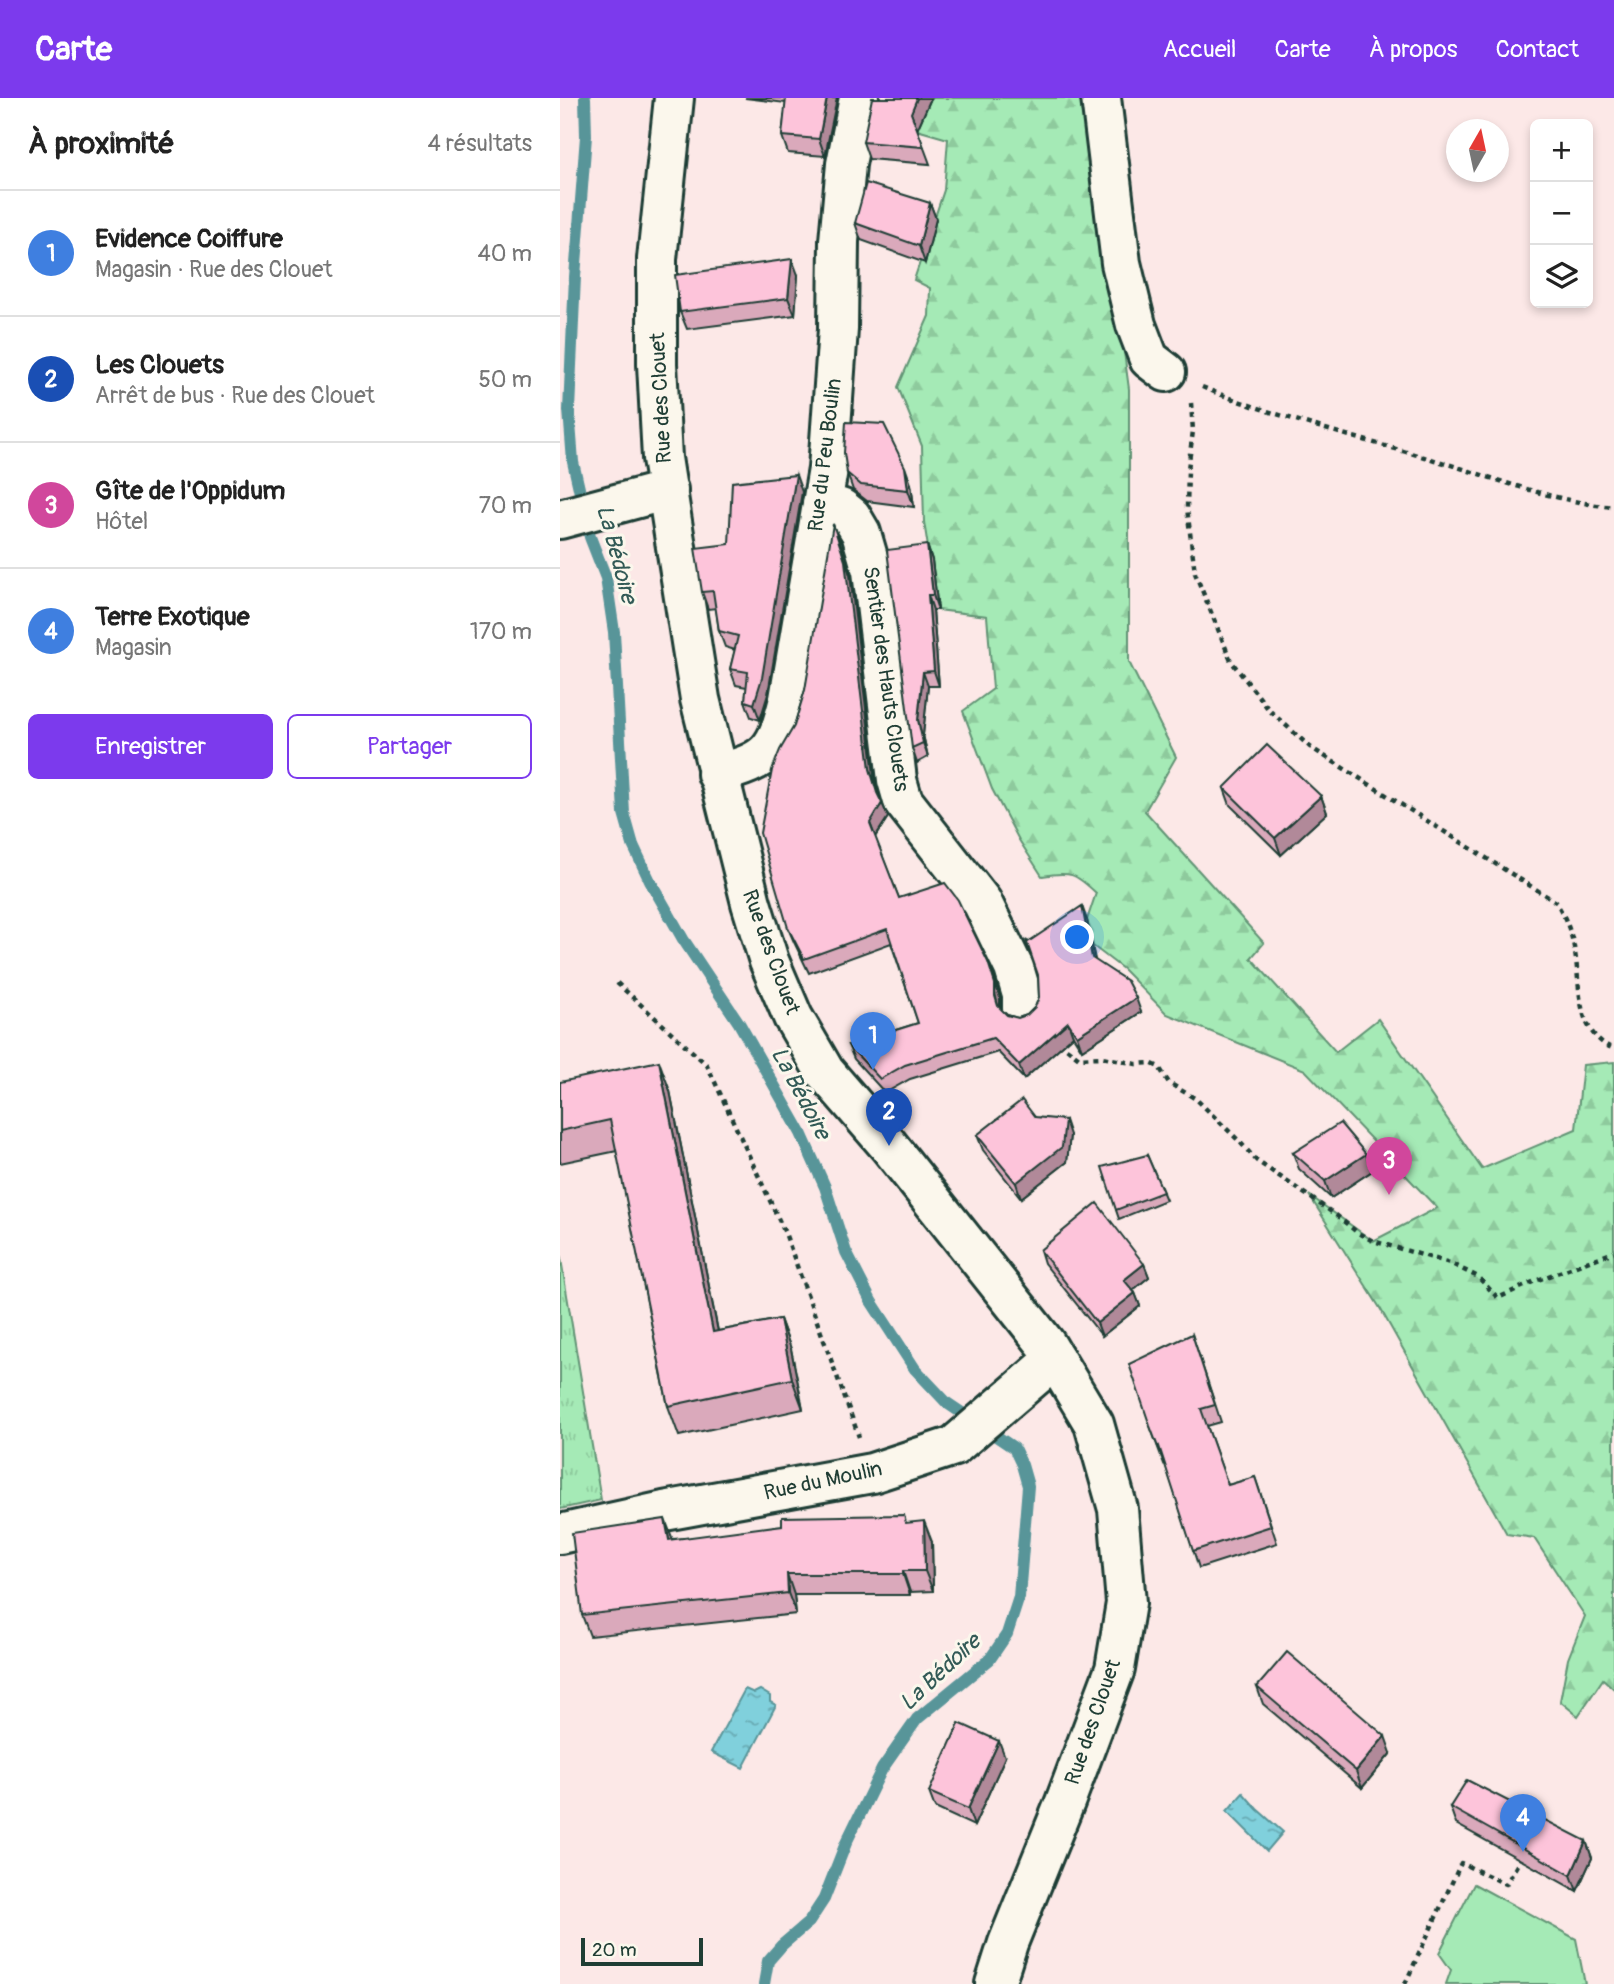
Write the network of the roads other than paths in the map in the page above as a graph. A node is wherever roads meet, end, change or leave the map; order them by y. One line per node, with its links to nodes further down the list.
1 (674, 98): 5 (street, Rue des Clouet)
2 (859, 98): 6 (street, Rue du Peu Boulin)
3 (1101, 98): 4 (street)
4 (1177, 377)
5 (668, 490): 7 (street); 8 (street, Rue des Clouet)
6 (822, 504): 8 (street, Rue du Peu Boulin); 9 (street, Sentier des Hauts Clouets)
7 (578, 514)
8 (717, 774): 10 (street, Rue des Clouet)
9 (1021, 1010)
10 (1055, 1359): 11 (street, Rue du Moulin); 12 (street, Rue des Clouet)
11 (560, 1534)
12 (995, 1984)

